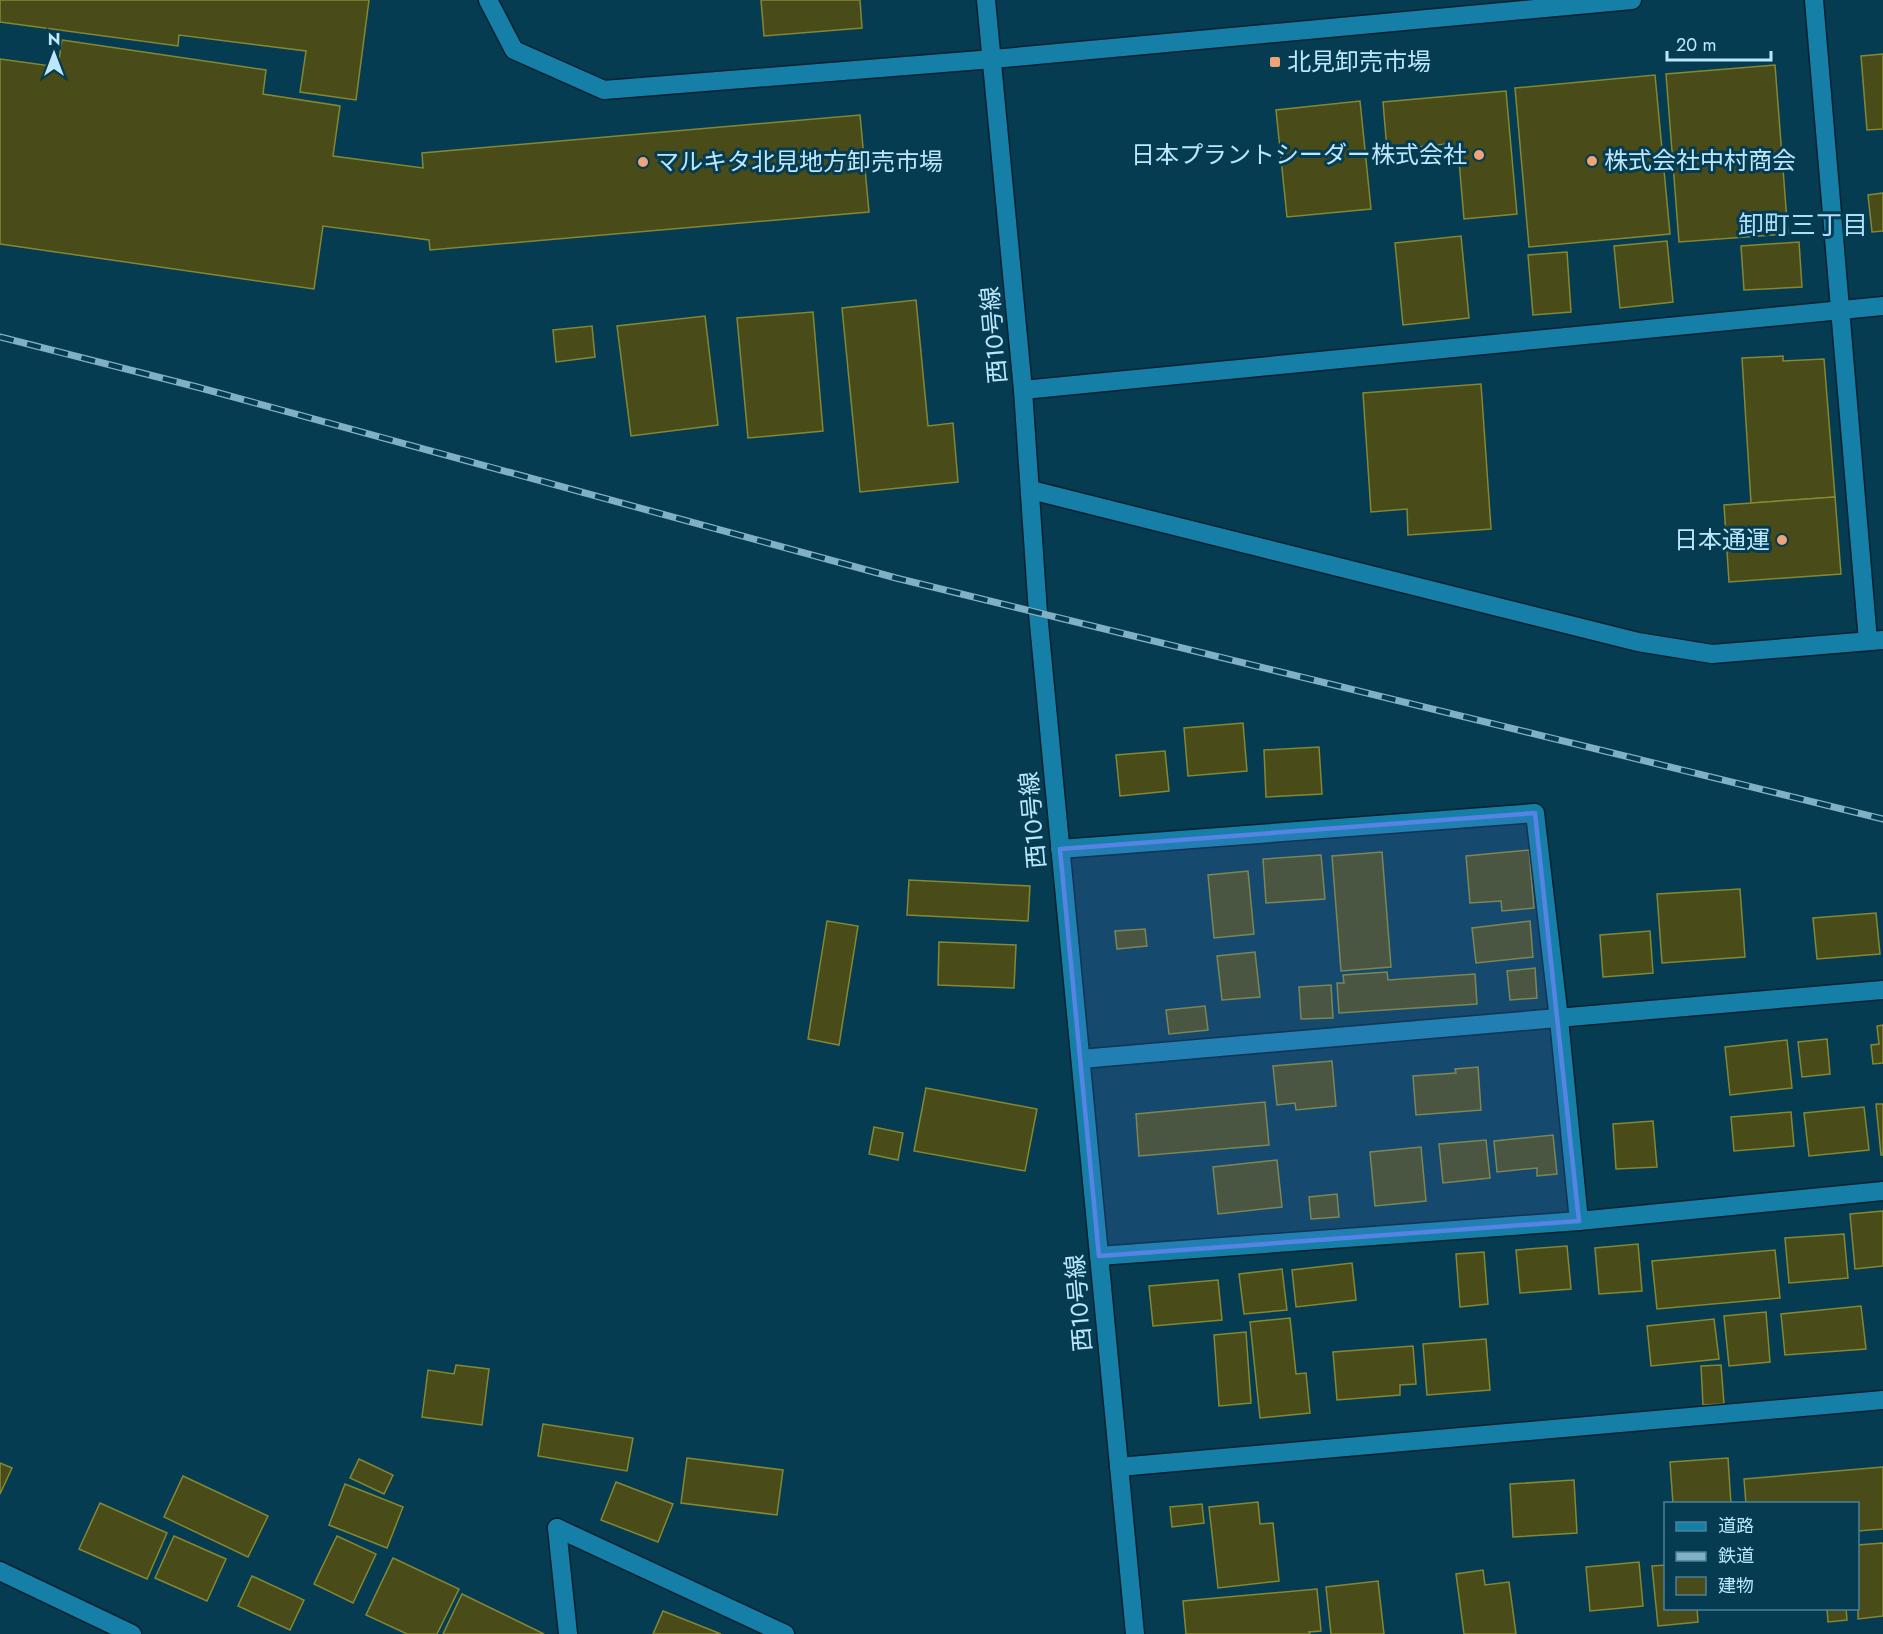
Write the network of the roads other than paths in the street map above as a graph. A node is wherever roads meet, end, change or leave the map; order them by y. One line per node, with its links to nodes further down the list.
1 (488, 0): 5 (street)
2 (986, 0): 5 (street, 西10号線)
3 (1632, 0): 5 (street)
4 (1814, 0): 7 (street)
5 (993, 59): 8 (street, 西10号線)
6 (1883, 306): 7 (street)
7 (1839, 310): 8 (street); 10 (street)
8 (1023, 390): 9 (street, 西10号線)
9 (1031, 490): 10 (street); 11 (street, 西10号線)
10 (1876, 641)
11 (1060, 849): 13 (street); 14 (street, 西10号線)
12 (1883, 990): 13 (street)
13 (1559, 1019): 14 (street); 16 (street)
14 (1081, 1059): 17 (street, 西10号線)
15 (1883, 1191): 16 (street)
16 (1579, 1221): 17 (street)
17 (1099, 1256): 19 (street, 西10号線)
18 (1883, 1400): 19 (street)
19 (1119, 1467): 24 (street, 西10号線)
20 (0, 1571): 21 (street)
21 (132, 1634)
22 (568, 1634): 23 (street)
23 (785, 1634)
24 (1135, 1634)

